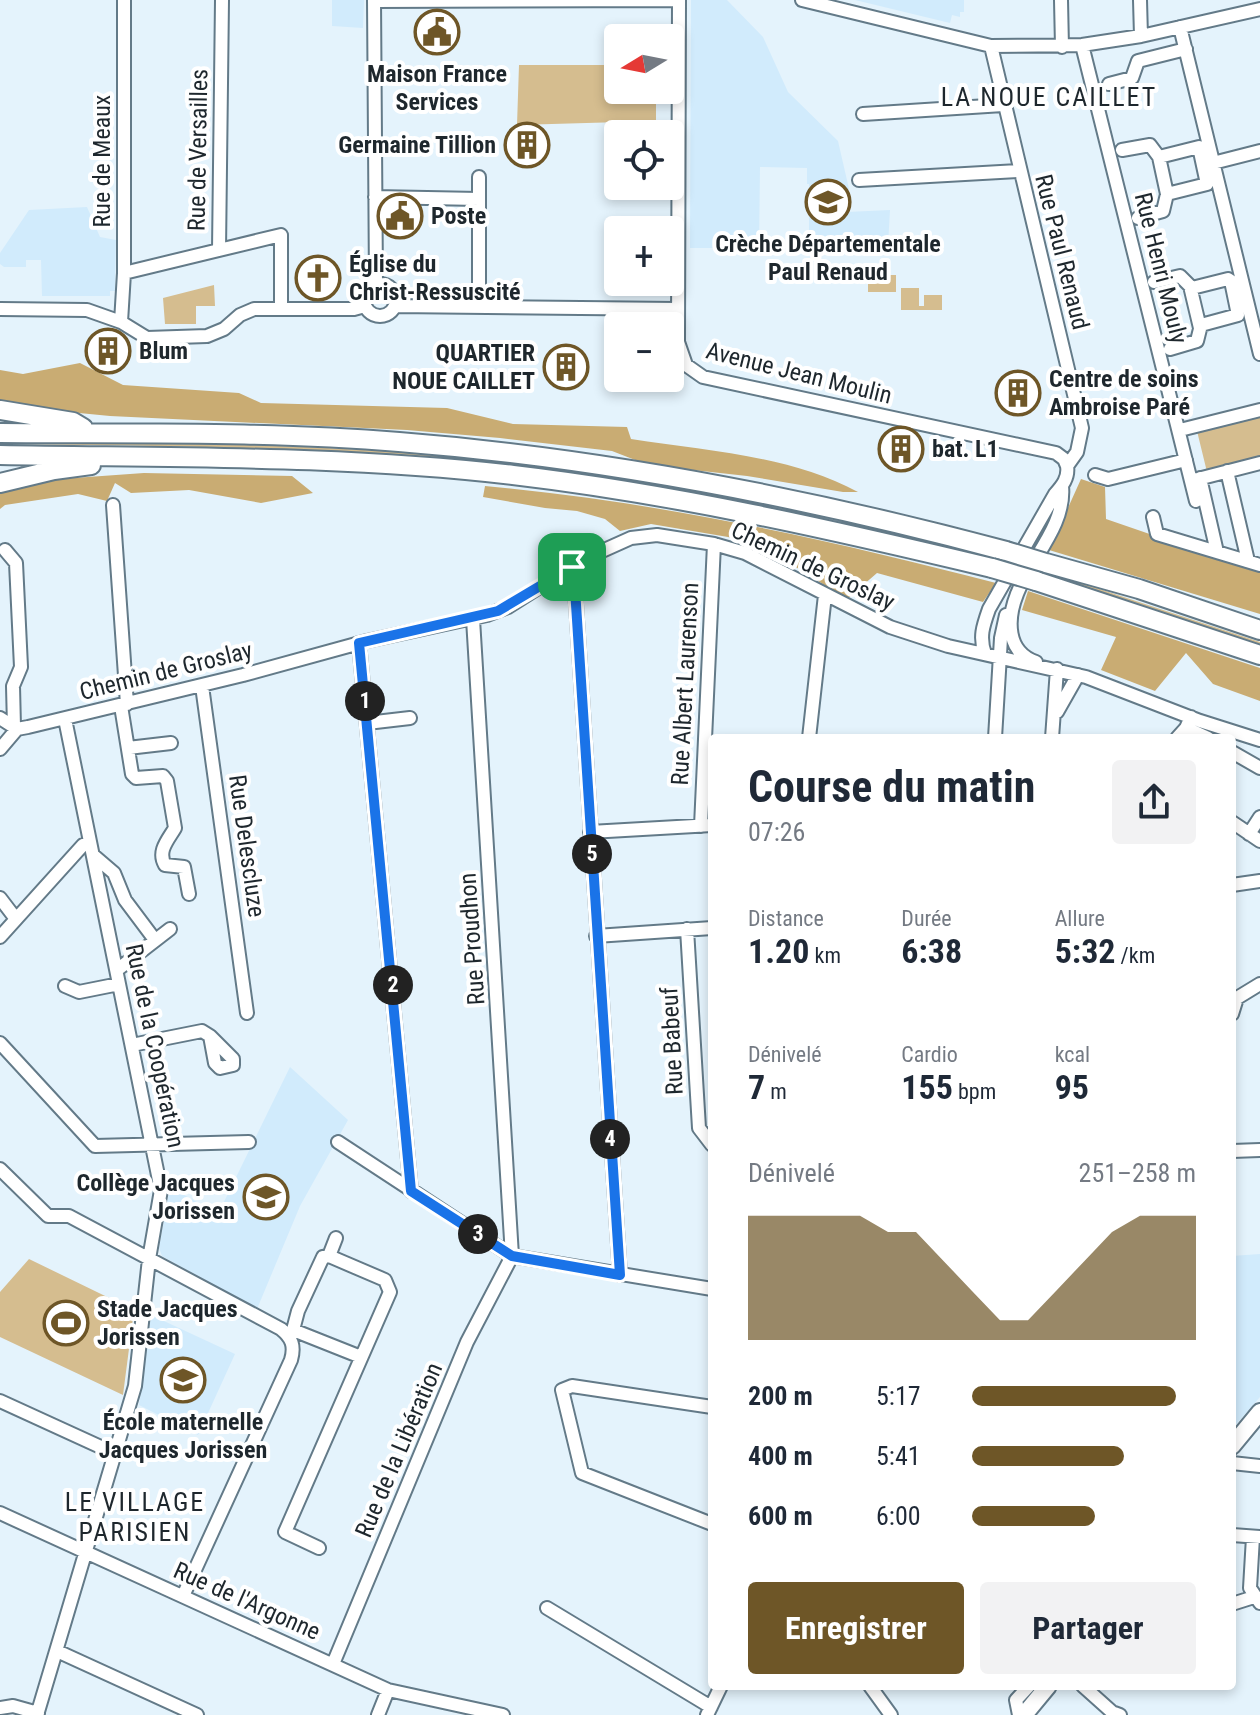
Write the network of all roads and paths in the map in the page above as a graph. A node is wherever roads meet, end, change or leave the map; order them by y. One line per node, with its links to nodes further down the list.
1 (124, 0): 30 (street, Rue de Meaux)
2 (222, 0): 29 (street, Rue de Versailles)
3 (374, 0): 4 (street); 26 (street)
4 (679, 0): 41 (street, Avenue Jean Moulin)
5 (802, 0): 12 (street)
6 (1061, 0): 13 (street)
7 (1140, 0): 10 (street)
8 (1260, 9): 9 (street)
9 (1180, 27): 10 (street); 14 (street)
10 (1141, 36): 11 (street)
11 (1082, 45): 13 (street); 48 (street, Rue Henri Mouly)
12 (991, 46): 13 (street); 16 (street, Rue Paul Renaud)
13 (1062, 47)
14 (1186, 49): 15 (street); 21 (street)
15 (1109, 84)
16 (1003, 105): 17 (street); 22 (street, Rue Paul Renaud)
17 (863, 114)
18 (1122, 150): 20 (street)
19 (1260, 151): 21 (street)
20 (1159, 157): 21 (street); 25 (street)
21 (1208, 164): 25 (street); 35 (street)
22 (1019, 171): 24 (street); 55 (street, Rue Paul Renaud)
23 (479, 177): 27 (street)
24 (859, 180)
25 (1167, 194): 28 (street)
26 (375, 197): 27 (street); 32 (street)
27 (479, 199): 38 (street)
28 (1138, 218)
29 (219, 250): 30 (street, Rue de Versailles); 39 (street)
30 (124, 273): 42 (street, Rue de Meaux)
31 (1154, 282): 33 (street)
32 (376, 284): 36 (street); 37 (street)
33 (1190, 286): 35 (street); 43 (street)
34 (1260, 290): 35 (street)
35 (1240, 295): 43 (street); 45 (street)
36 (365, 306): 37 (street); 39 (street)
37 (395, 306): 38 (street)
38 (479, 307): 41 (street)
39 (281, 308): 42 (street)
40 (0, 309): 42 (street)
41 (678, 309): 55 (street, Avenue Jean Moulin)
42 (121, 322)
43 (1200, 328): 44 (street)
44 (1170, 349)
45 (1260, 354)
46 (0, 410): 50 (highway)
47 (1260, 410): 48 (street)
48 (1180, 430): 53 (street, Rue Henri Mouly)
49 (0, 433): 50 (highway)
50 (92, 433): 73 (highway, bridge)
51 (0, 455): 52 (highway)
52 (114, 457): 59 (highway); 77 (highway, bridge)
53 (1186, 460): 57 (street); 58 (street, Rue Henri Mouly)
54 (1260, 463): 56 (street)
55 (1067, 466): 60 (street, Rue Paul Renaud)
56 (1227, 471): 58 (street); 67 (street)
57 (1095, 475)
58 (1196, 479): 61 (street, Rue Henri Mouly); 66 (street)
59 (0, 483)
60 (1062, 486): 69 (street, Rue Paul Renaud); 71 (street)
61 (1196, 501)
62 (113, 505): 82 (street)
63 (1153, 517): 66 (street)
64 (714, 544): 68 (street, Chemin de Groslay); 70 (street, Chemin de Groslay); 90 (street, Rue Albert Laurenson)
65 (5, 550): 88 (street)
66 (1217, 552): 67 (street)
67 (1254, 563)
68 (572, 567): 72 (street, Chemin de Groslay); 106 (street)
69 (1016, 594): 78 (street, Rue Paul Renaud); 79 (street)
70 (825, 595): 75 (street, Chemin de Groslay); 91 (street)
71 (989, 609): 75 (street); 76 (street)
72 (473, 619): 74 (street, Chemin de Groslay); 140 (street, Rue Proudhon)
73 (1260, 630)
74 (359, 643): 81 (street, Chemin de Groslay); 87 (street)
75 (958, 649): 76 (street, Chemin de Groslay)
76 (985, 654): 78 (street, Chemin de Groslay)
77 (1260, 655)
78 (1000, 657): 79 (street, Chemin de Groslay); 92 (street, Rue Paul Renaud)
79 (1057, 669): 80 (street, Chemin de Groslay); 86 (street)
80 (1078, 675): 86 (street); 89 (street, Chemin de Groslay)
81 (202, 686): 82 (street, Chemin de Groslay); 126 (street, Rue Delescluze)
82 (124, 705): 85 (street, Chemin de Groslay); 98 (street)
83 (0, 718): 88 (street)
84 (410, 718): 87 (street)
85 (65, 719): 88 (street, Chemin de Groslay); 108 (street, Rue de la Coopération)
86 (1053, 719): 93 (street)
87 (367, 723): 137 (street)
88 (20, 728): 99 (street)
89 (1184, 728): 94 (street, Chemin de Groslay)
90 (709, 734)
91 (809, 734)
92 (995, 734)
93 (1052, 734)
94 (1222, 734)
95 (1236, 736): 96 (street, Chemin de Groslay)
96 (1260, 740)
97 (171, 743): 98 (street)
98 (128, 748): 112 (street)
99 (0, 749)
100 (1236, 754): 102 (street)
101 (708, 756): 105 (street, Rue Albert Laurenson)
102 (1260, 768)
103 (1260, 817): 107 (street)
104 (1236, 825): 107 (street)
105 (706, 826): 106 (street)
106 (590, 832): 118 (street)
107 (1254, 837)
108 (90, 842): 109 (street, Rue de la Coopération); 114 (street)
109 (93, 855): 120 (street); 121 (street, Rue de la Coopération)
110 (1260, 881): 111 (street)
111 (1236, 884)
112 (189, 894)
113 (0, 898): 114 (street)
114 (16, 919): 119 (street)
115 (708, 928): 117 (street)
116 (170, 929): 120 (street)
117 (687, 929): 118 (street); 130 (street, Rue Babeuf)
118 (596, 936): 142 (street)
119 (0, 937)
120 (155, 940): 121 (street)
121 (117, 970): 122 (street, Rue de la Coopération)
122 (119, 984): 124 (street); 129 (street, Rue de la Coopération)
123 (1260, 984): 125 (street)
124 (65, 986)
125 (1236, 1001)
126 (247, 1013)
127 (210, 1036): 129 (street)
128 (0, 1043): 133 (street)
129 (132, 1045): 133 (street, Rue de la Coopération)
130 (708, 1140)
131 (249, 1142): 133 (street)
132 (338, 1142): 137 (street)
133 (154, 1147): 141 (street, Rue de la Coopération)
134 (1260, 1150): 135 (street)
135 (1236, 1151)
136 (0, 1169): 141 (street)
137 (411, 1191): 140 (street)
138 (336, 1238): 139 (street)
139 (329, 1256): 144 (street); 145 (street)
140 (512, 1256): 142 (street); 164 (street, Rue de la Libération)
141 (149, 1259): 144 (street); 150 (street, Rue de la Coopération)
142 (620, 1275): 143 (street)
143 (708, 1288)
144 (290, 1334): 145 (street); 159 (street)
145 (361, 1357): 157 (street)
146 (0, 1401): 150 (street)
147 (708, 1406): 154 (street)
148 (1260, 1412): 149 (main road)
149 (1236, 1441)
150 (116, 1454): 158 (street, Rue de la Coopération)
151 (1236, 1463): 152 (street)
152 (1260, 1466)
153 (0, 1513): 158 (street, Rue de l'Argonne)
154 (708, 1522)
155 (1236, 1535): 156 (street)
156 (1256, 1537): 160 (street)
157 (319, 1548)
158 (86, 1553): 159 (street, Rue de l'Argonne); 163 (street, Rue de la Coopération)
159 (183, 1596): 164 (street, Rue de l'Argonne)
160 (1257, 1600): 161 (street)
161 (1236, 1603)
162 (547, 1608): 172 (street)
163 (57, 1651): 173 (street, Rue de la Coopération); 174 (street)
164 (333, 1664): 165 (street, Rue de l'Argonne)
165 (388, 1690): 175 (street); 176 (street, Rue de l'Argonne)
166 (719, 1690): 172 (street)
167 (873, 1690): 177 (street)
168 (1025, 1690): 178 (street)
169 (1044, 1690): 178 (main road)
170 (1087, 1690): 179 (street)
171 (0, 1708): 173 (street)
172 (709, 1711)
173 (37, 1714)
174 (197, 1715)
175 (378, 1715)
176 (503, 1715)
177 (891, 1715)
178 (1021, 1715)
179 (1120, 1715)

